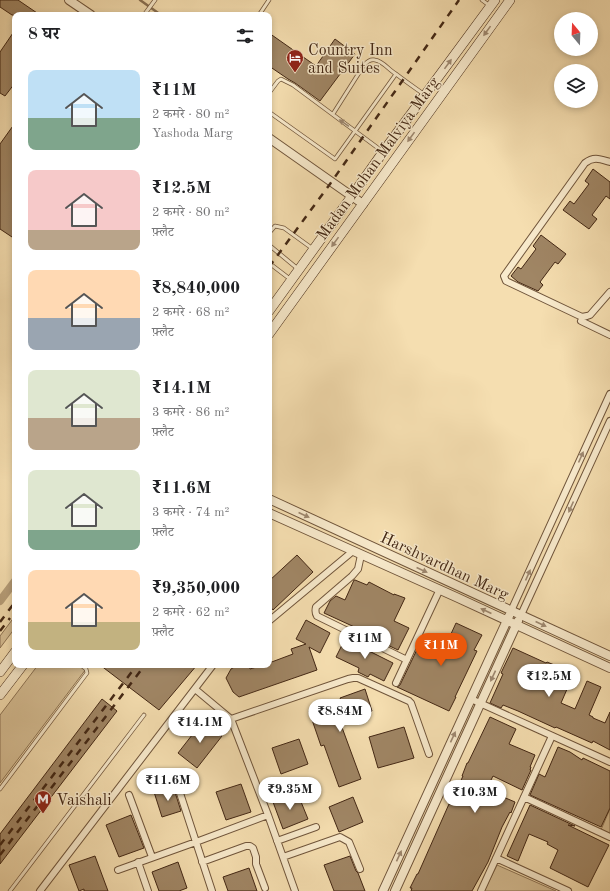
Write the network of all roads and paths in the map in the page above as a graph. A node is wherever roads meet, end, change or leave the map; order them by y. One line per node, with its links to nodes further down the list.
1 (69, 0): 7 (street)
2 (155, 0): 8 (lane)
3 (269, 0): 9 (lane)
4 (482, 0): 6 (lane)
5 (510, 0): 20 (main road, Madan Mohan Malviya Marg, one-way to 20)
6 (493, 3): 12 (main road, Madan Mohan Malviya Marg, one-way to 6)
7 (87, 12)
8 (146, 12)
9 (261, 12)
10 (396, 74): 12 (lane); 14 (lane); 15 (lane)
11 (272, 89): 14 (lane)
12 (425, 95): 17 (main road, Madan Mohan Malviya Marg)
13 (272, 114): 15 (lane)
14 (333, 114): 15 (lane, one-way to 14)
15 (356, 131): 17 (lane)
16 (272, 140): 19 (street)
17 (383, 152): 19 (main road, Madan Mohan Malviya Marg)
18 (610, 162): 27 (street)
19 (352, 196): 20 (street); 23 (main road, Madan Mohan Malviya Marg)
20 (363, 204): 30 (main road, Madan Mohan Malviya Marg, one-way to 30)
21 (272, 230): 23 (lane)
22 (272, 248): 25 (lane)
23 (314, 249): 25 (main road, Madan Mohan Malviya Marg)
24 (272, 265): 26 (lane)
25 (299, 270): 26 (main road, Madan Mohan Malviya Marg)
26 (292, 280): 28 (main road, Madan Mohan Malviya Marg)
27 (610, 292)
28 (272, 307)
29 (581, 321): 31 (street)
30 (272, 330)
31 (610, 335)
32 (610, 394): 38 (street, one-way to 32)
33 (610, 421): 39 (street, one-way to 39)
34 (272, 500): 38 (street, Harshvardhan Marg, one-way to 38)
35 (272, 514): 36 (street, Harshvardhan Marg)
36 (357, 553): 37 (street, Harshvardhan Marg); 40 (street); 45 (street)
37 (440, 589): 41 (street, Harshvardhan Marg, one-way to 37); 45 (street)
38 (511, 611): 39 (street, Harshvardhan Marg); 41 (street)
39 (521, 615): 42 (street); 44 (street, Harshvardhan Marg, one-way to 44)
40 (272, 619)
41 (507, 620): 42 (street, Harshvardhan Marg); 54 (street)
42 (517, 625): 49 (street, Harshvardhan Marg); 55 (street, one-way to 55)
43 (12, 656): 50 (main road)
44 (610, 656)
45 (407, 660): 51 (street)
46 (21, 668): 53 (main road)
47 (85, 668): 62 (lane)
48 (211, 668): 52 (street)
49 (610, 668)
50 (0, 672)
51 (396, 683)
52 (195, 689): 57 (street); 79 (street)
53 (0, 695)
54 (471, 699): 55 (street); 83 (street, one-way to 54)
55 (481, 704): 58 (street); 84 (street)
56 (144, 715): 78 (lane)
57 (231, 719): 59 (street); 65 (street)
58 (552, 736): 60 (street); 64 (street)
59 (429, 754)
60 (610, 762)
61 (177, 784): 69 (street)
62 (0, 789)
63 (130, 795): 70 (street)
64 (524, 797): 67 (street); 72 (street)
65 (268, 815): 68 (street); 69 (street)
66 (316, 827): 68 (street)
67 (610, 837)
68 (277, 841): 71 (street)
69 (196, 842): 70 (street); 74 (street)
70 (152, 857): 73 (street)
71 (283, 857): 75 (street); 82 (street)
72 (496, 858): 85 (street); 86 (street)
73 (138, 862): 76 (street); 80 (street)
74 (202, 862): 77 (street); 81 (street)
75 (360, 869)
76 (118, 870)
77 (265, 888)
78 (10, 891)
79 (40, 891)
80 (148, 891)
81 (212, 891)
82 (295, 891)
83 (383, 891)
84 (395, 891)
85 (481, 891)
86 (568, 891)

